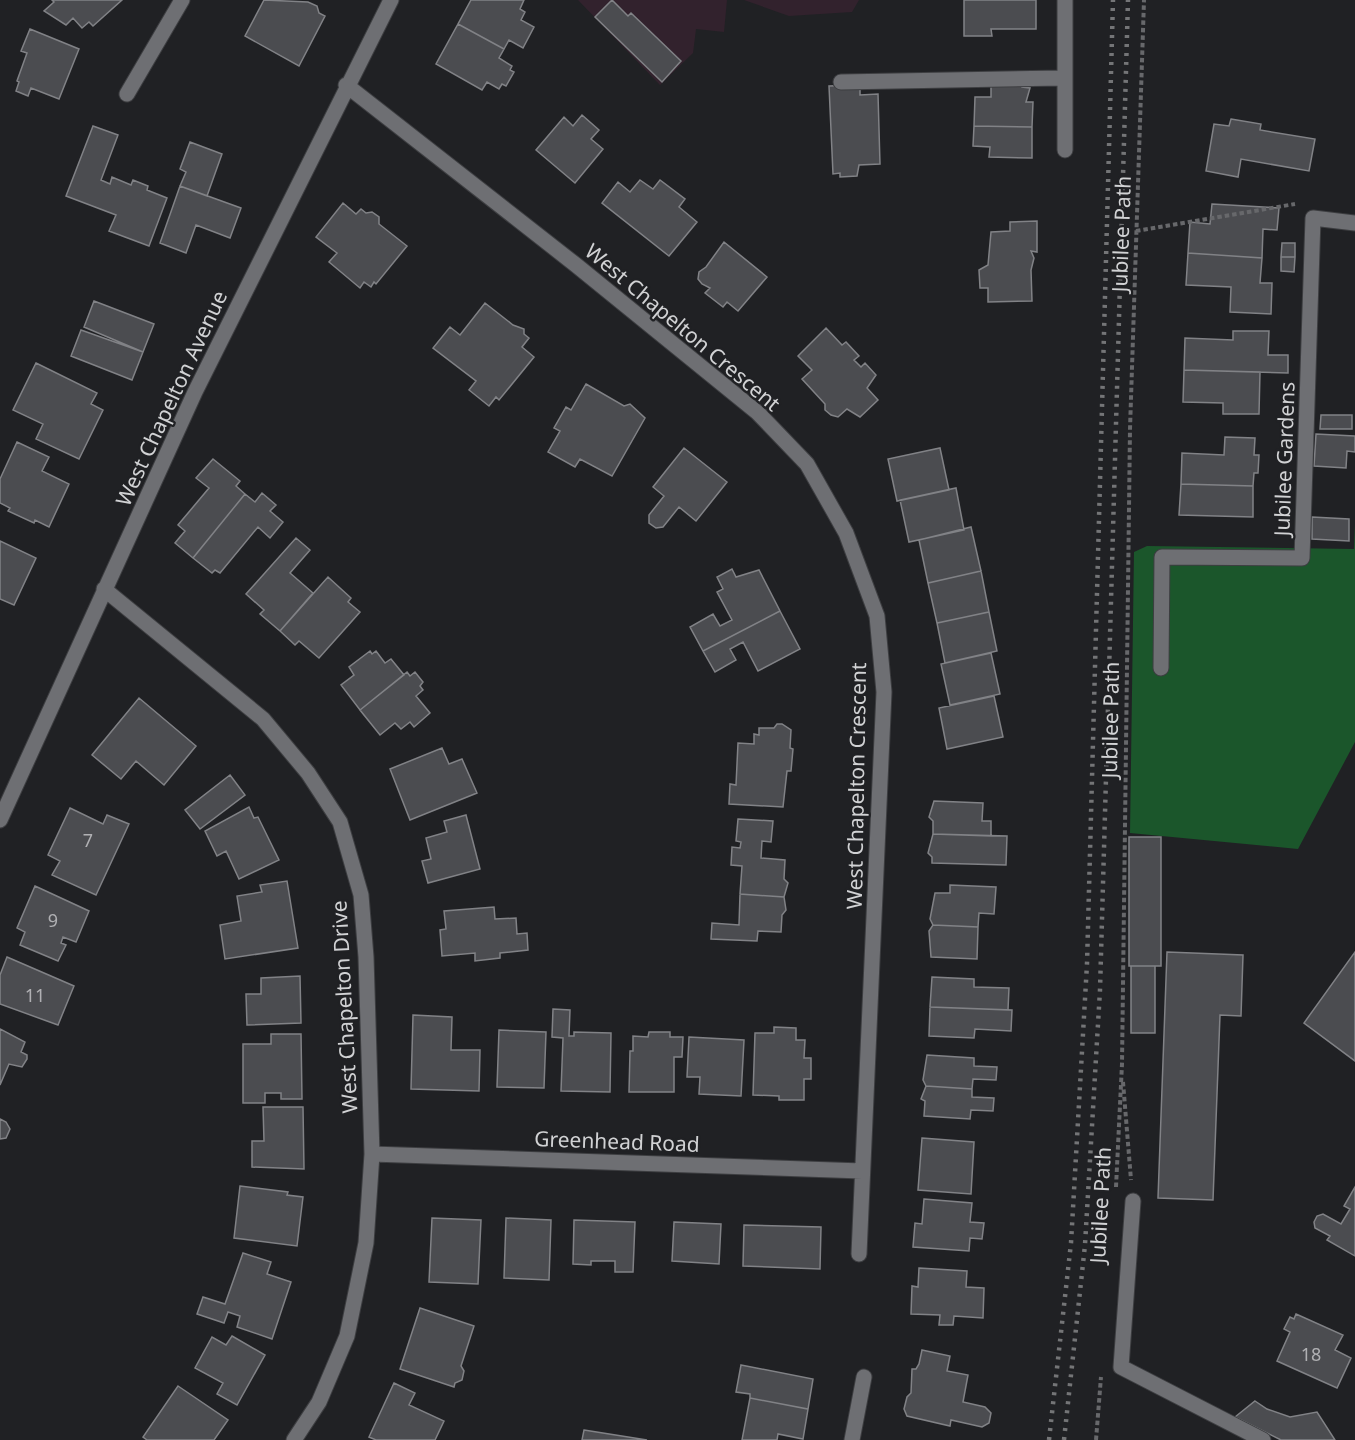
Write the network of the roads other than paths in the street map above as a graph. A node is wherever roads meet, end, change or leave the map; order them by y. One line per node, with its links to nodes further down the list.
1 (182, 0): 7 (street)
2 (391, 0): 6 (street, West Chapelton Avenue)
3 (1065, 0): 4 (street)
4 (1064, 78): 5 (street); 8 (street)
5 (841, 81)
6 (346, 85): 10 (street, West Chapelton Avenue); 14 (street, West Chapelton Crescent)
7 (127, 94)
8 (1065, 150)
9 (1355, 223): 11 (street, Jubilee Gardens)
10 (104, 589): 12 (street, West Chapelton Avenue); 13 (street, West Chapelton Drive)
11 (1161, 668)
12 (0, 820)
13 (372, 1154): 14 (street, Greenhead Road); 18 (street, West Chapelton Drive)
14 (862, 1171): 16 (street, West Chapelton Crescent)
15 (1133, 1201): 20 (street)
16 (859, 1254)
17 (864, 1377): 19 (street)
18 (294, 1440)
19 (852, 1440)
20 (1263, 1440)

